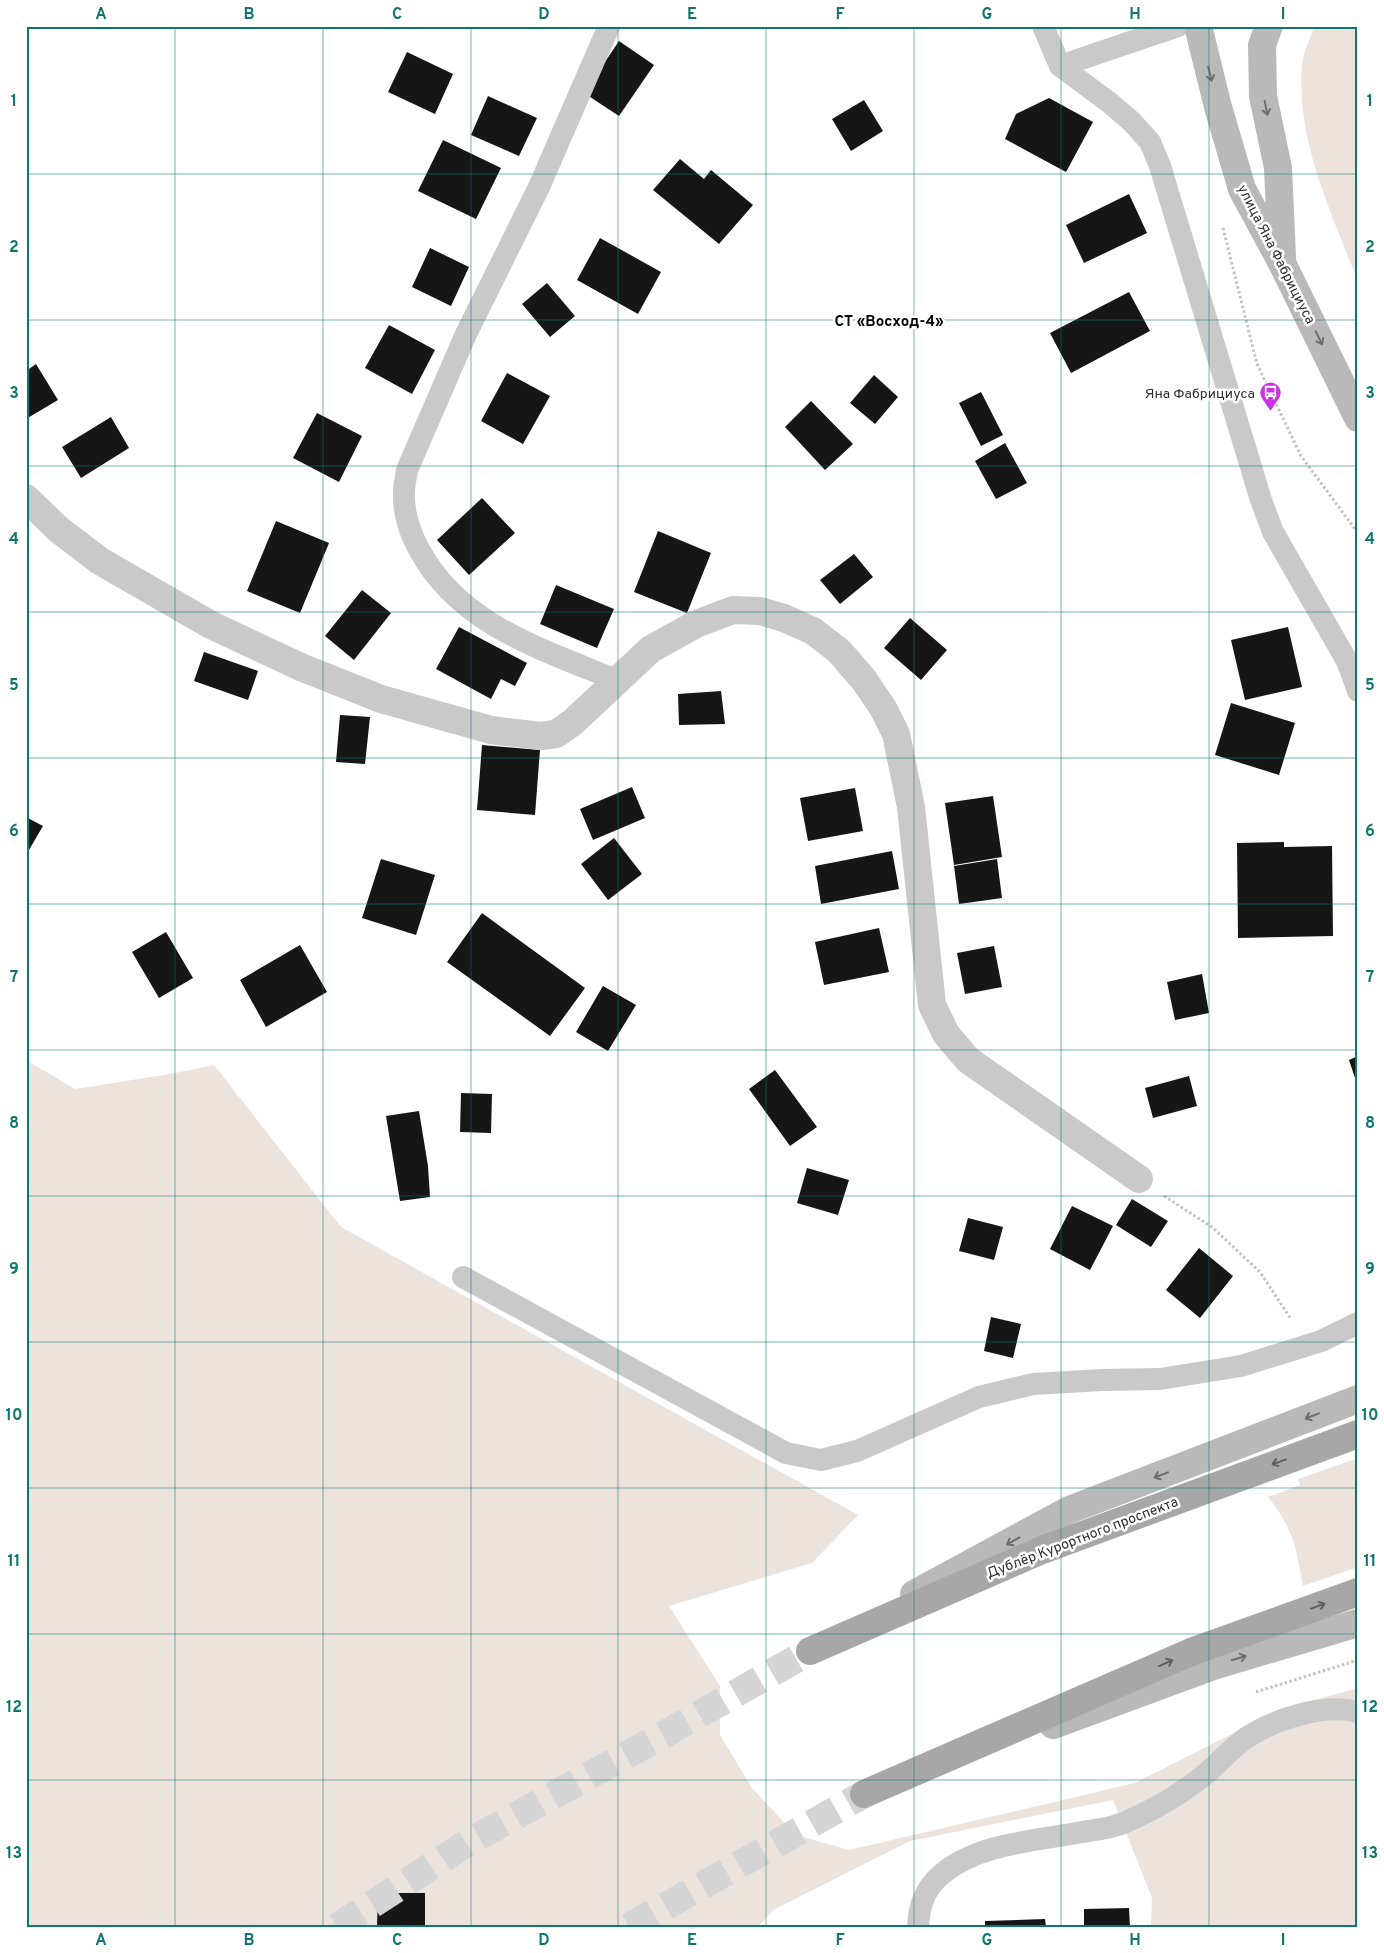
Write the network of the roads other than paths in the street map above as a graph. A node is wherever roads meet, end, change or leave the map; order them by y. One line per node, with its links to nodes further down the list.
1 (609, 26): 10 (lane)
2 (1042, 26): 6 (lane)
3 (1178, 26): 6 (lane)
4 (1198, 26): 7 (main road, улица Яна Фабрициуса, one-way to 7)
5 (1269, 26): 7 (main road, one-way to 7)
6 (1060, 66): 11 (lane)
7 (1282, 263): 8 (main road, улица Яна Фабрициуса, one-way to 8)
8 (1358, 418)
9 (26, 498): 10 (street)
10 (616, 680): 12 (street)
11 (1358, 691)
12 (1139, 1179)
13 (463, 1277): 14 (lane)
14 (1358, 1323)
15 (1358, 1399): 16 (main road, Дублёр Курортного проспекта)
16 (1358, 1434)
17 (1358, 1592): 18 (main road)
18 (1358, 1623)
19 (1358, 1712): 20 (lane)
20 (918, 1927)

